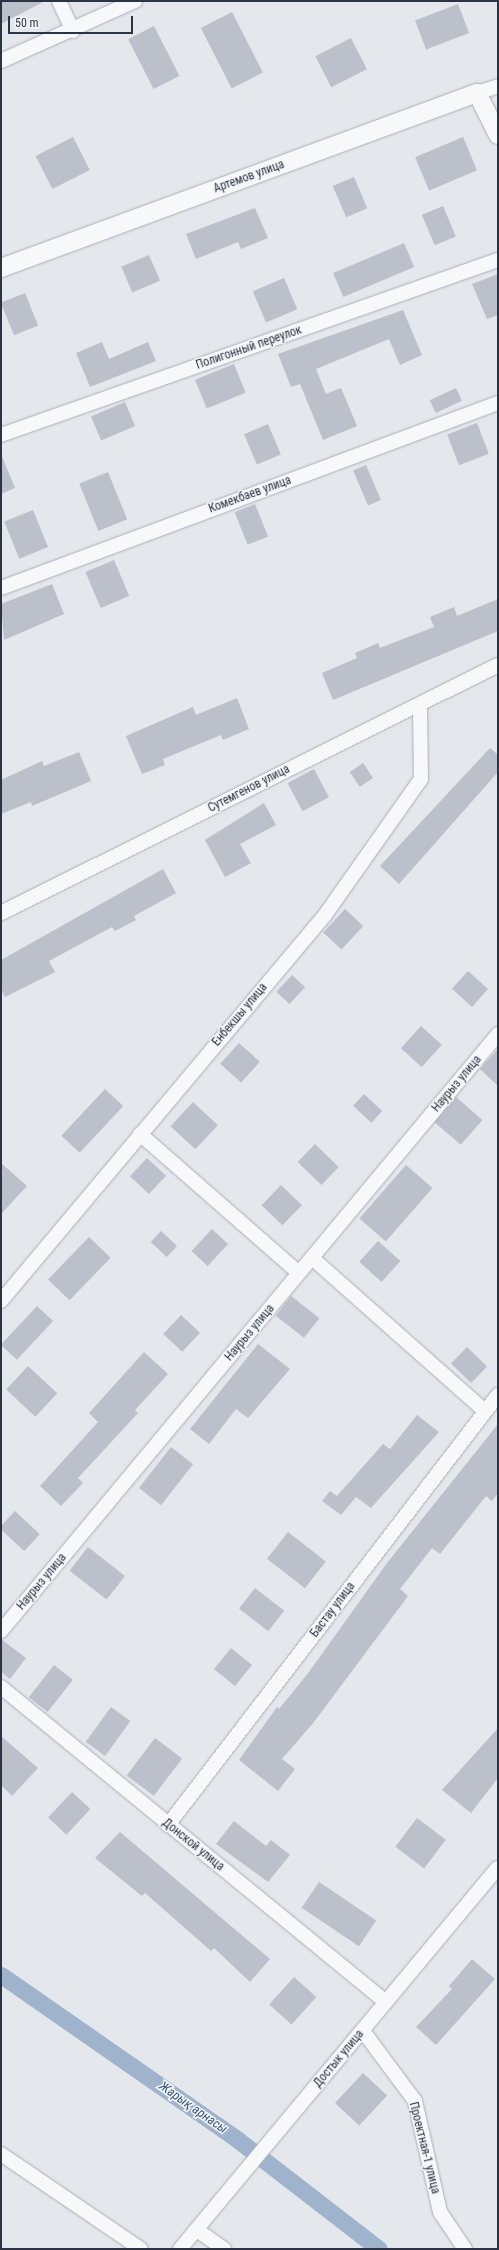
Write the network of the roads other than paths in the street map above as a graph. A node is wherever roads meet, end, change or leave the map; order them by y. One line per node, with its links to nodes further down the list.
1 (59, 1): 3 (street)
2 (135, 1): 3 (street)
3 (73, 30): 4 (street)
4 (1, 61)
5 (498, 86): 6 (street, Артемов улица)
6 (477, 93): 7 (street); 9 (street, Артемов улица)
7 (498, 135)
8 (498, 260): 11 (street, Полигонный переулок)
9 (1, 268)
10 (498, 403): 12 (street, Комекбаев улица)
11 (1, 435)
12 (1, 588)
13 (498, 665): 14 (street, Сутемгенов улица)
14 (420, 704): 15 (street, Сутемгенов улица); 17 (street, Енбекшы улица)
15 (1, 913)
16 (498, 1034): 18 (street, Наурыз улица)
17 (140, 1134): 19 (street); 20 (street, Енбекшы улица)
18 (312, 1258): 19 (street, Наурыз улица); 22 (street)
19 (299, 1273): 23 (street, Наурыз улица)
20 (1, 1301)
21 (498, 1395): 22 (street, Бастау улица)
22 (485, 1411): 25 (street, Бастау улица)
23 (1, 1631)
24 (1, 1687): 25 (street, Донской улица)
25 (168, 1825): 27 (street, Донской улица)
26 (498, 1868): 27 (street, Достык улица)
27 (386, 2002): 28 (street, Достык улица)
28 (362, 2031): 30 (street, Достык улица); 34 (street, Проектная-1 улица)
29 (1, 2154): 31 (street)
30 (197, 2230): 32 (street, Достык улица); 33 (street)
31 (141, 2249)
32 (180, 2249)
33 (224, 2249)
34 (465, 2249)

